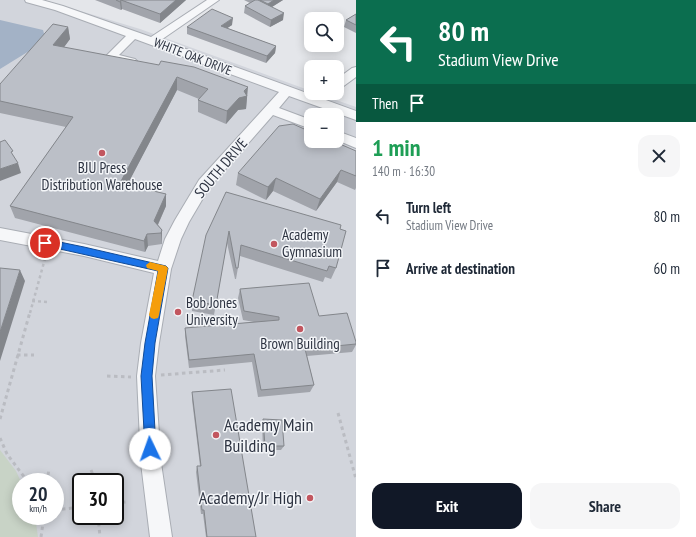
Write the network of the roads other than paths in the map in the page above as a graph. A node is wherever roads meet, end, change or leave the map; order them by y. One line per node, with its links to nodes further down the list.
1 (30, 0): 3 (street, WHITE OAK DRIVE)
2 (214, 0): 4 (street)
3 (134, 34): 4 (street, WHITE OAK DRIVE); 5 (street)
4 (152, 41): 8 (street, WHITE OAK DRIVE)
5 (140, 63)
6 (356, 71): 7 (street)
7 (344, 80)
8 (287, 91): 10 (street, WHITE OAK DRIVE); 11 (street, SOUTH DRIVE)
9 (319, 100): 10 (street)
10 (317, 102): 12 (street, WHITE OAK DRIVE)
11 (271, 110): 13 (street); 17 (street, SOUTH DRIVE)
12 (356, 116)
13 (304, 122)
14 (344, 138): 15 (street)
15 (356, 143)
16 (0, 234): 17 (street)
17 (163, 268): 18 (street, SOUTH DRIVE)
18 (161, 537)

